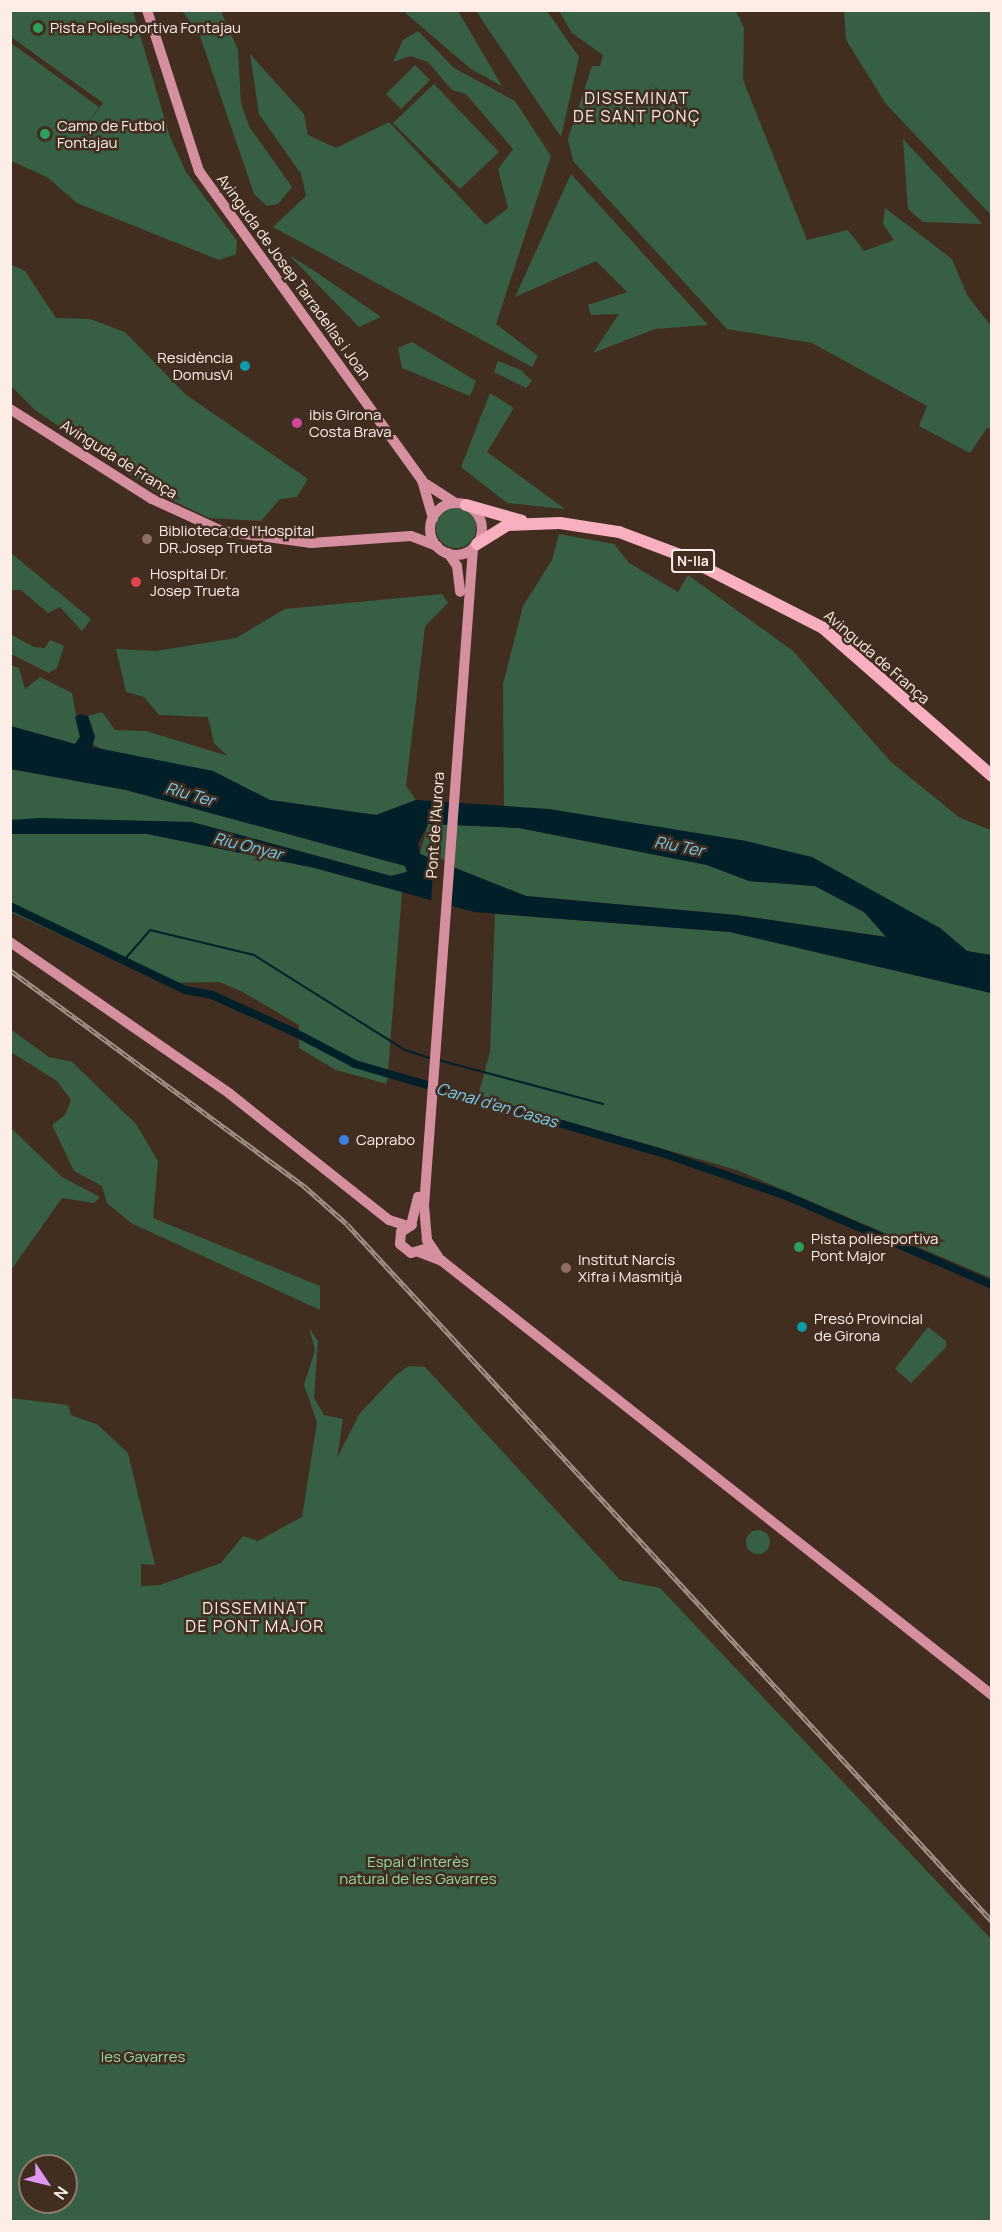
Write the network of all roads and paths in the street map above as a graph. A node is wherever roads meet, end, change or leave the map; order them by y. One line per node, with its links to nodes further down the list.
1 (147, 10): 5 (main road, Avinguda de Josep Tarradellas i Joan)
2 (10, 400): 4 (main road, Avinguda de França)
3 (10, 409): 4 (main road, Avinguda de França)
4 (38, 427): 9 (main road, Avinguda de França)
5 (422, 480): 6 (main road, Avinguda de Josep Tarradellas i Joan); 7 (main road, Avinguda de Josep Tarradellas i Joan)
6 (461, 504): 7 (main road); 8 (main road, N-IIa); 11 (main road)
7 (432, 519): 9 (main road, Avinguda de França); 10 (main road)
8 (526, 522): 11 (main road, N-IIa); 14 (main road, Avinguda de França / N-IIa)
9 (396, 536): 10 (main road, Avinguda de França)
10 (437, 546): 12 (main road)
11 (475, 546): 12 (main road, N-IIa); 13 (main road, Pont de l'Aurora)
12 (448, 553): 13 (main road, Pont de l'Aurora)
13 (463, 604): 16 (main road, Pont de l'Aurora)
14 (992, 776)
15 (10, 942): 17 (main road)
16 (421, 1209): 18 (main road); 19 (main road)
17 (389, 1220): 18 (main road); 20 (main road)
18 (409, 1225): 19 (main road); 20 (main road)
19 (426, 1235): 21 (main road); 22 (main road)
20 (399, 1237): 21 (main road)
21 (419, 1252): 22 (main road)
22 (442, 1261): 23 (main road)
23 (992, 1695)

